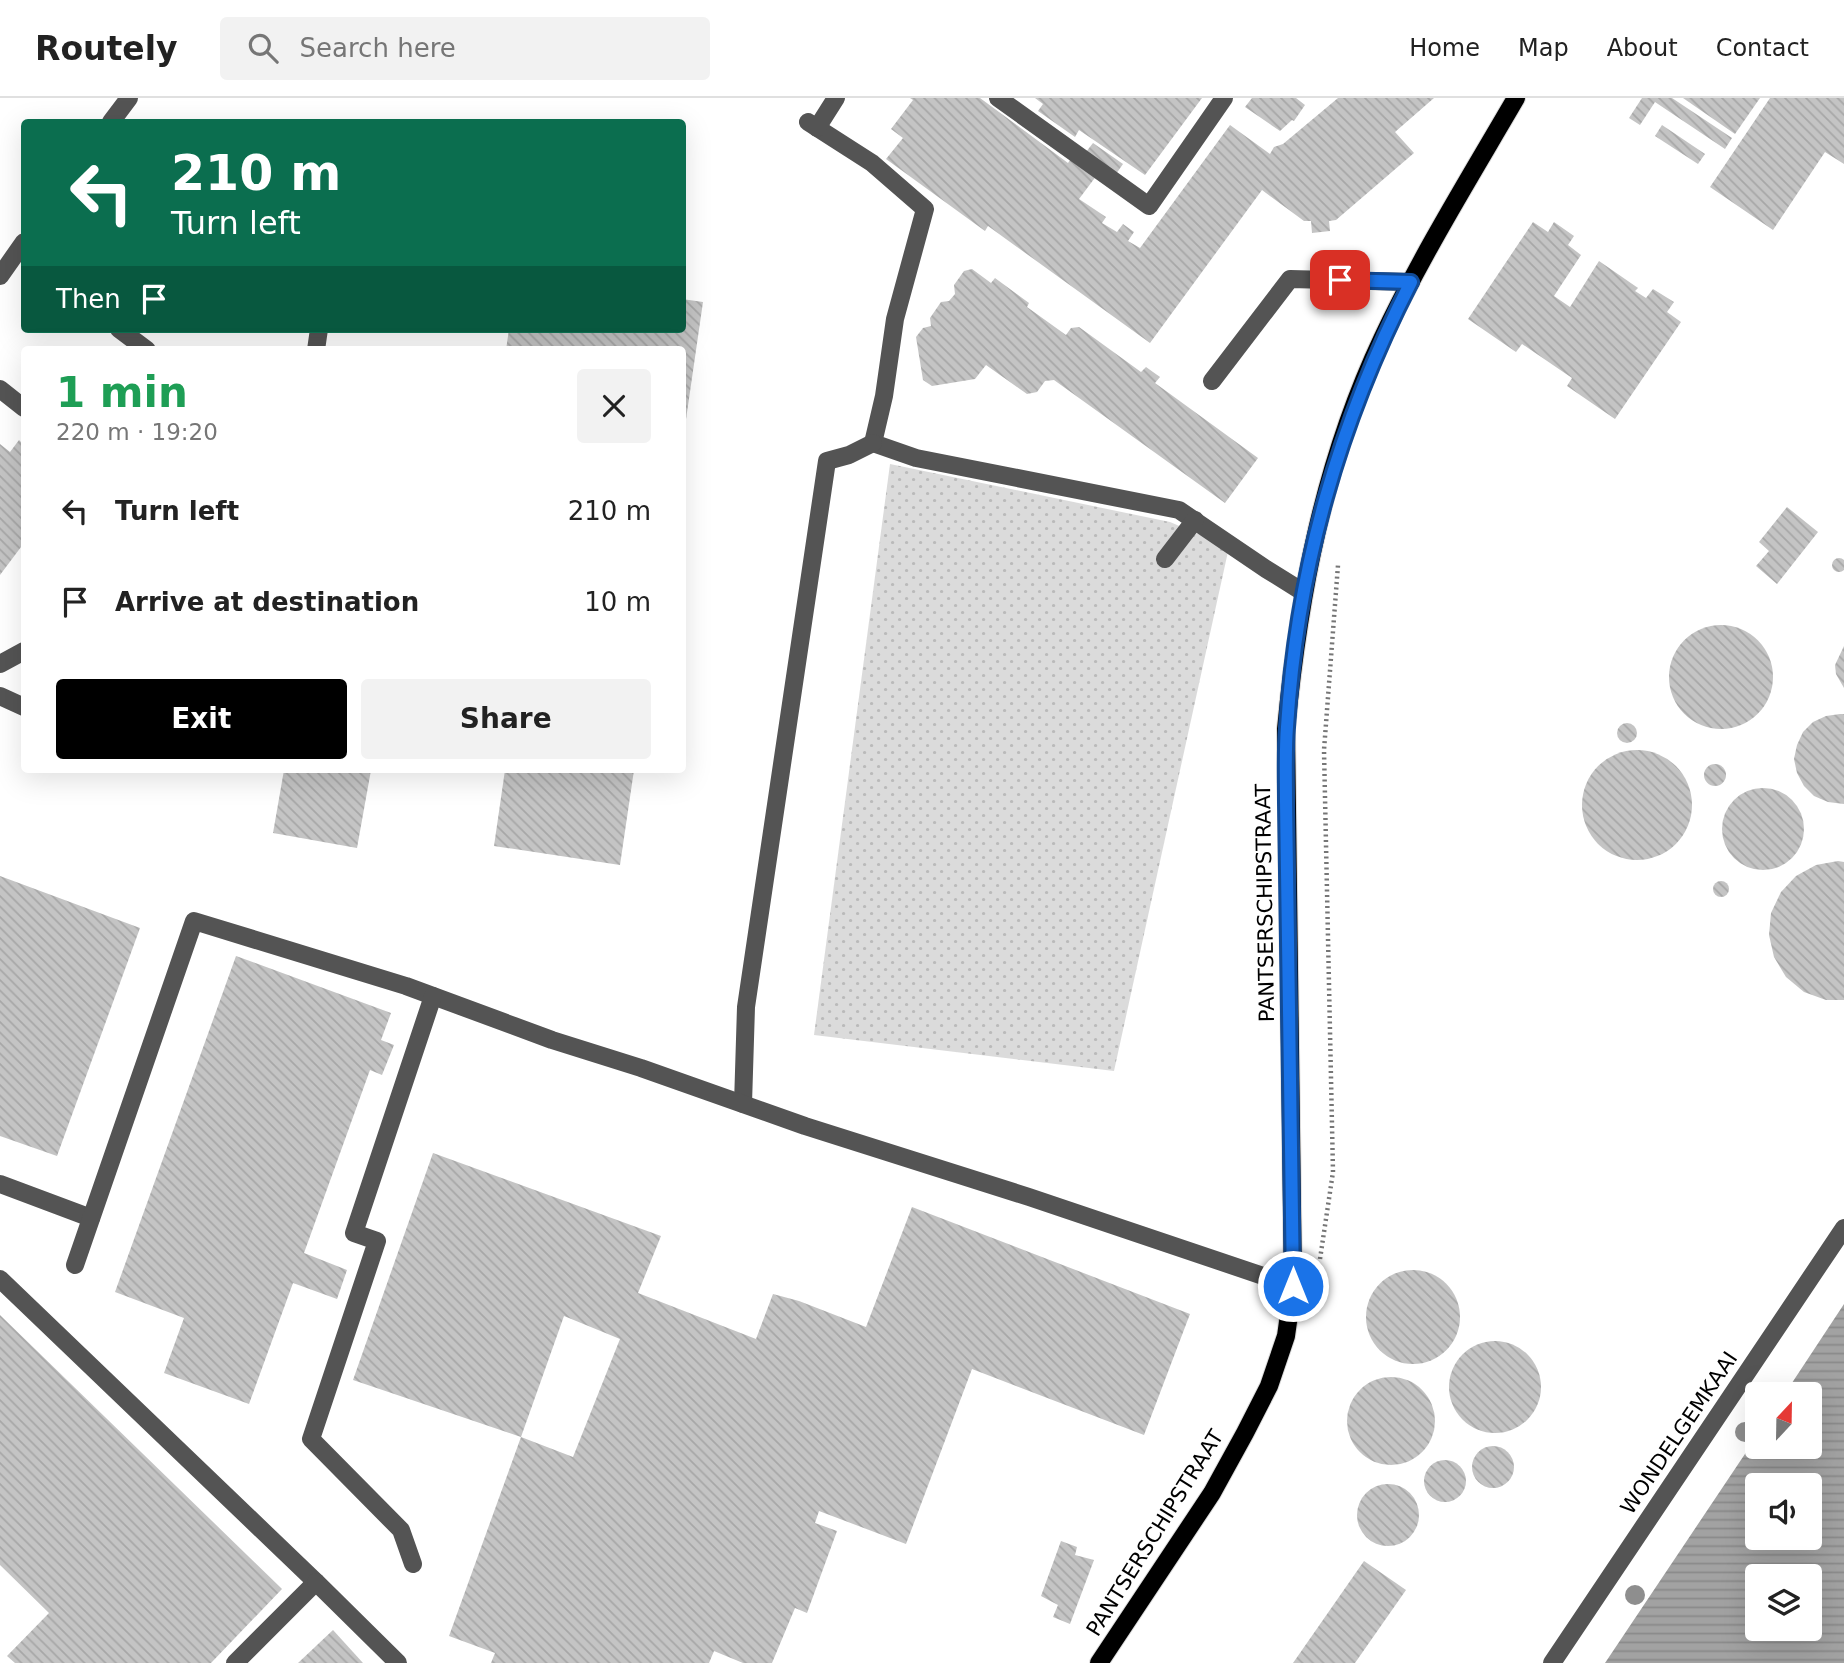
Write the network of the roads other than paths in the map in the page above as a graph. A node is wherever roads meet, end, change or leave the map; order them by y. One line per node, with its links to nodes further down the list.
1 (129, 98): 6 (street)
2 (836, 98): 15 (street)
3 (998, 98): 4 (street)
4 (1224, 98)
5 (1516, 98): 9 (main road, PANTSERSCHIPSTRAAT)
6 (113, 119)
7 (21, 253): 8 (street)
8 (0, 276)
9 (1411, 282): 12 (street); 18 (main road, PANTSERSCHIPSTRAAT)
10 (125, 333): 11 (street)
11 (142, 346)
12 (1212, 381)
13 (0, 389): 14 (street)
14 (21, 406)
15 (873, 443): 16 (street); 24 (street)
16 (1195, 520): 17 (street); 18 (street)
17 (1165, 559)
18 (1303, 592): 30 (main road, PANTSERSCHIPSTRAAT)
19 (21, 653): 20 (street)
20 (0, 664)
21 (0, 696): 22 (street)
22 (21, 706)
23 (433, 996): 24 (street); 26 (street); 31 (street)
24 (743, 1104): 30 (street)
25 (0, 1184): 26 (street)
26 (91, 1217): 28 (street)
27 (1844, 1228): 36 (street, WONDELGEMKAAI)
28 (75, 1265)
29 (0, 1279): 32 (street)
30 (1293, 1286): 35 (main road, PANTSERSCHIPSTRAAT)
31 (413, 1564)
32 (316, 1582): 33 (street); 34 (street)
33 (235, 1663)
34 (398, 1663)
35 (1099, 1663)
36 (1552, 1663)

